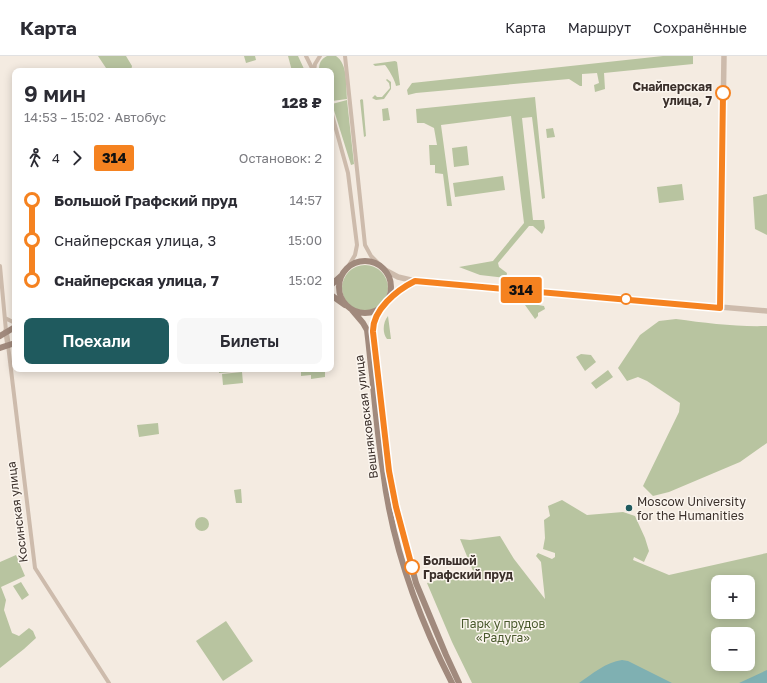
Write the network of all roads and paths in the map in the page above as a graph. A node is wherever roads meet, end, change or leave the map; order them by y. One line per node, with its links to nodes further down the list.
1 (306, 56): 7 (street)
2 (320, 56): 8 (street)
3 (342, 56): 6 (street)
4 (346, 56): 6 (street)
5 (724, 56): 18 (street)
6 (346, 62): 11 (street)
7 (312, 68)
8 (314, 68)
9 (334, 122): 12 (street)
10 (0, 266): 20 (street, Косинская улица)
11 (383, 268): 12 (main road); 13 (street); 16 (main road)
12 (344, 272): 14 (main road); 17 (main road)
13 (415, 281): 16 (street); 18 (street)
14 (334, 282)
15 (334, 298): 17 (main road)
16 (386, 303): 17 (main road); 28 (main road, Вешняковская улица)
17 (349, 308): 28 (main road, Вешняковская улица)
18 (720, 308): 19 (street)
19 (767, 311)
20 (5, 318): 21 (street); 23 (street, Косинская улица)
21 (12, 322)
22 (12, 328): 23 (main road)
23 (6, 331): 24 (main road); 26 (street, Косинская улица)
24 (0, 336)
25 (12, 344): 26 (main road)
26 (8, 345): 27 (main road); 30 (street, Косинская улица)
27 (0, 348)
28 (384, 453): 29 (main road, Вешняковская улица)
29 (388, 486): 31 (main road, Вешняковская улица); 32 (main road, Вешняковская улица)
30 (109, 683)
31 (452, 683)
32 (460, 683)

